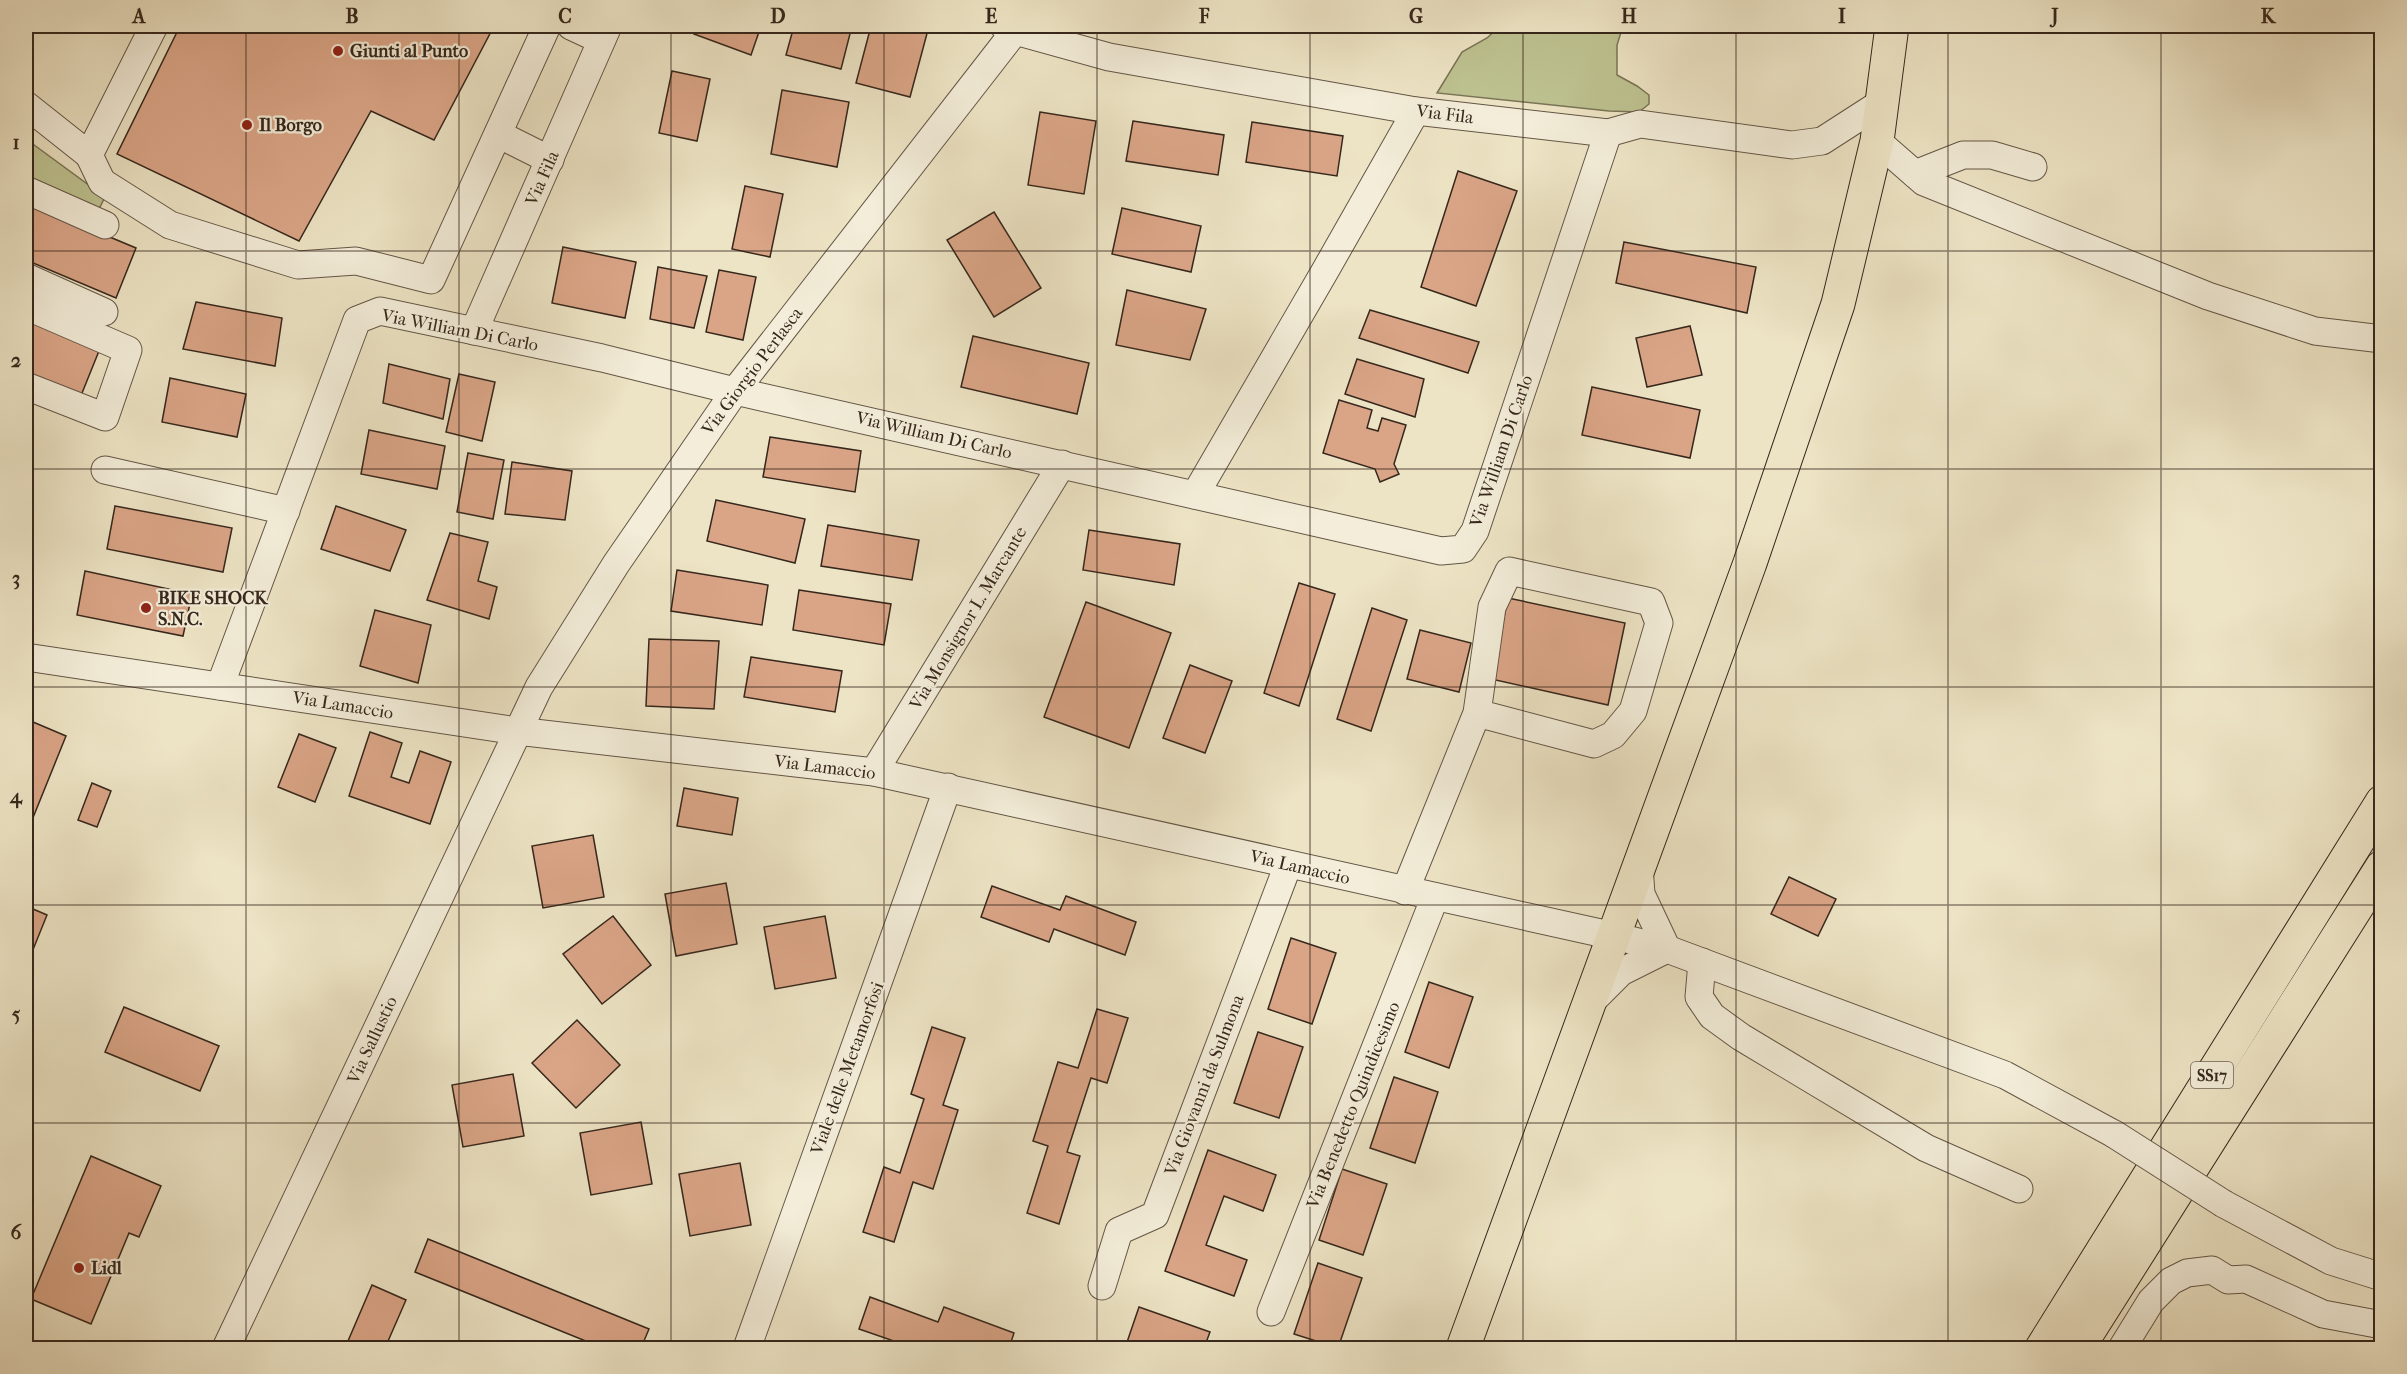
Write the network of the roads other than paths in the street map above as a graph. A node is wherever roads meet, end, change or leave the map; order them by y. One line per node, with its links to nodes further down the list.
1 (154, 26): 13 (street)
2 (547, 26): 11 (street)
3 (571, 26): 6 (street)
4 (1892, 26): 7 (main road)
5 (1010, 28): 9 (street, Via Fila); 25 (street, Via Giorgio Perlasca)
6 (604, 33): 14 (street, Via Fila)
7 (1881, 103): 10 (street, Via Fila); 12 (main road)
8 (26, 105): 13 (street)
9 (1416, 111): 10 (street, Via Fila); 28 (street)
10 (1608, 133): 28 (street, Via William Di Carlo)
11 (498, 134): 13 (street); 14 (street)
12 (1877, 141): 16 (street); 38 (main road)
13 (89, 154)
14 (550, 160): 22 (street, Via Fila)
15 (2033, 167): 16 (street)
16 (1915, 174): 23 (street)
17 (26, 190): 18 (street)
18 (105, 225)
19 (26, 277): 21 (street)
20 (26, 306): 24 (street)
21 (104, 312)
22 (474, 331): 25 (street, Via William Di Carlo); 29 (street, Via William Di Carlo)
23 (2382, 339)
24 (26, 386)
25 (735, 391): 26 (street, Via William Di Carlo); 33 (street, Via Giorgio Perlasca)
26 (1062, 464): 28 (street, Via William Di Carlo); 34 (street, Via Monsignor L. Marcante)
27 (105, 470): 29 (street)
28 (1195, 495)
29 (286, 512): 31 (street, Via William Di Carlo)
30 (26, 657): 31 (street, Via Lamaccio)
31 (220, 686): 33 (street, Via Lamaccio)
32 (1477, 713): 32 (street); 40 (street)
33 (517, 731): 34 (street, Via Lamaccio); 51 (street, Via Sallustio)
34 (874, 772): 35 (street, Via Lamaccio)
35 (948, 787): 37 (street, Via Lamaccio); 52 (street, Viale delle Metamorfosi)
36 (2382, 802): 54 (main road, SS17)
37 (1288, 865): 40 (street, Via Lamaccio); 48 (street, Via Giovanni da Sulmona)
38 (1639, 866): 42 (main road); 43 (street)
39 (2382, 867): 55 (main road, SS17)
40 (1406, 891): 41 (street, Via Lamaccio)
41 (1435, 897): 42 (street, Via Lamaccio); 49 (street, Via Benedetto Quindicesimo)
42 (1614, 936): 43 (street, Via Lamaccio); 45 (main road)
43 (1667, 949): 44 (street, Via Lamaccio); 45 (street)
44 (1702, 962): 46 (street); 47 (street, Via Lamaccio, bridge)
45 (1589, 1004): 53 (main road)
46 (2019, 1189)
47 (2382, 1277)
48 (1102, 1286)
49 (1271, 1312)
50 (2382, 1325): 56 (street)
51 (226, 1348)
52 (747, 1348)
53 (1463, 1348)
54 (2042, 1348)
55 (2078, 1348)
56 (2122, 1348)

